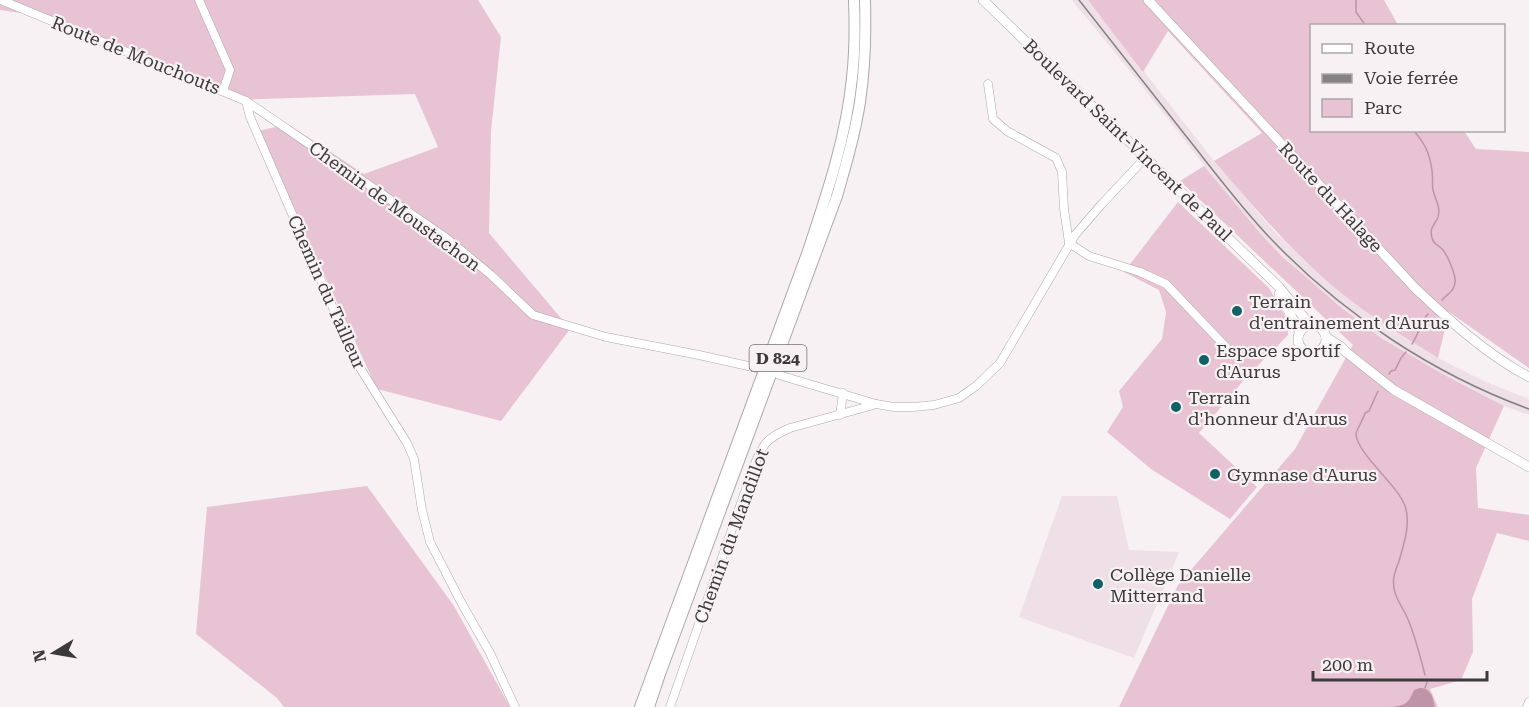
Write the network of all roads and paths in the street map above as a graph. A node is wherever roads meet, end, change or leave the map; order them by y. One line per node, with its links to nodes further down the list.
1 (1, 0): 8 (street, Route de Mouchouts)
2 (199, 0): 8 (street)
3 (854, 0): 28 (highway, D 824)
4 (865, 0): 29 (highway, D 824)
5 (983, 0): 10 (main road, Boulevard Saint-Vincent de Paul)
6 (1148, 0): 21 (main road, Route du Halage)
7 (988, 84): 11 (street)
8 (223, 91): 9 (street, Route de Mouchouts)
9 (242, 99): 19 (street, Chemin de Moustachon); 27 (street, Chemin du Tailleur)
10 (1146, 157): 11 (street); 12 (main road, Boulevard Saint-Vincent de Paul)
11 (1070, 243): 16 (street); 23 (street)
12 (1270, 279): 13 (main road, Boulevard Saint-Vincent de Paul); 14 (main road, Boulevard Saint-Vincent de Paul)
13 (1311, 326): 14 (main road); 15 (main road)
14 (1300, 332): 17 (main road)
15 (1326, 337): 17 (main road); 18 (main road)
16 (1226, 347)
17 (1322, 349): 18 (main road)
18 (1346, 352): 25 (main road)
19 (757, 368)
20 (779, 375): 22 (street)
21 (1529, 377)
22 (843, 393): 23 (street); 24 (street)
23 (876, 404): 24 (street, Chemin du Mandillot)
24 (840, 415): 30 (street, Chemin du Mandillot)
25 (1529, 467)
26 (1529, 702): 31 (street)
27 (515, 707)
28 (640, 707)
29 (649, 707)
30 (670, 707)
31 (1527, 707)

